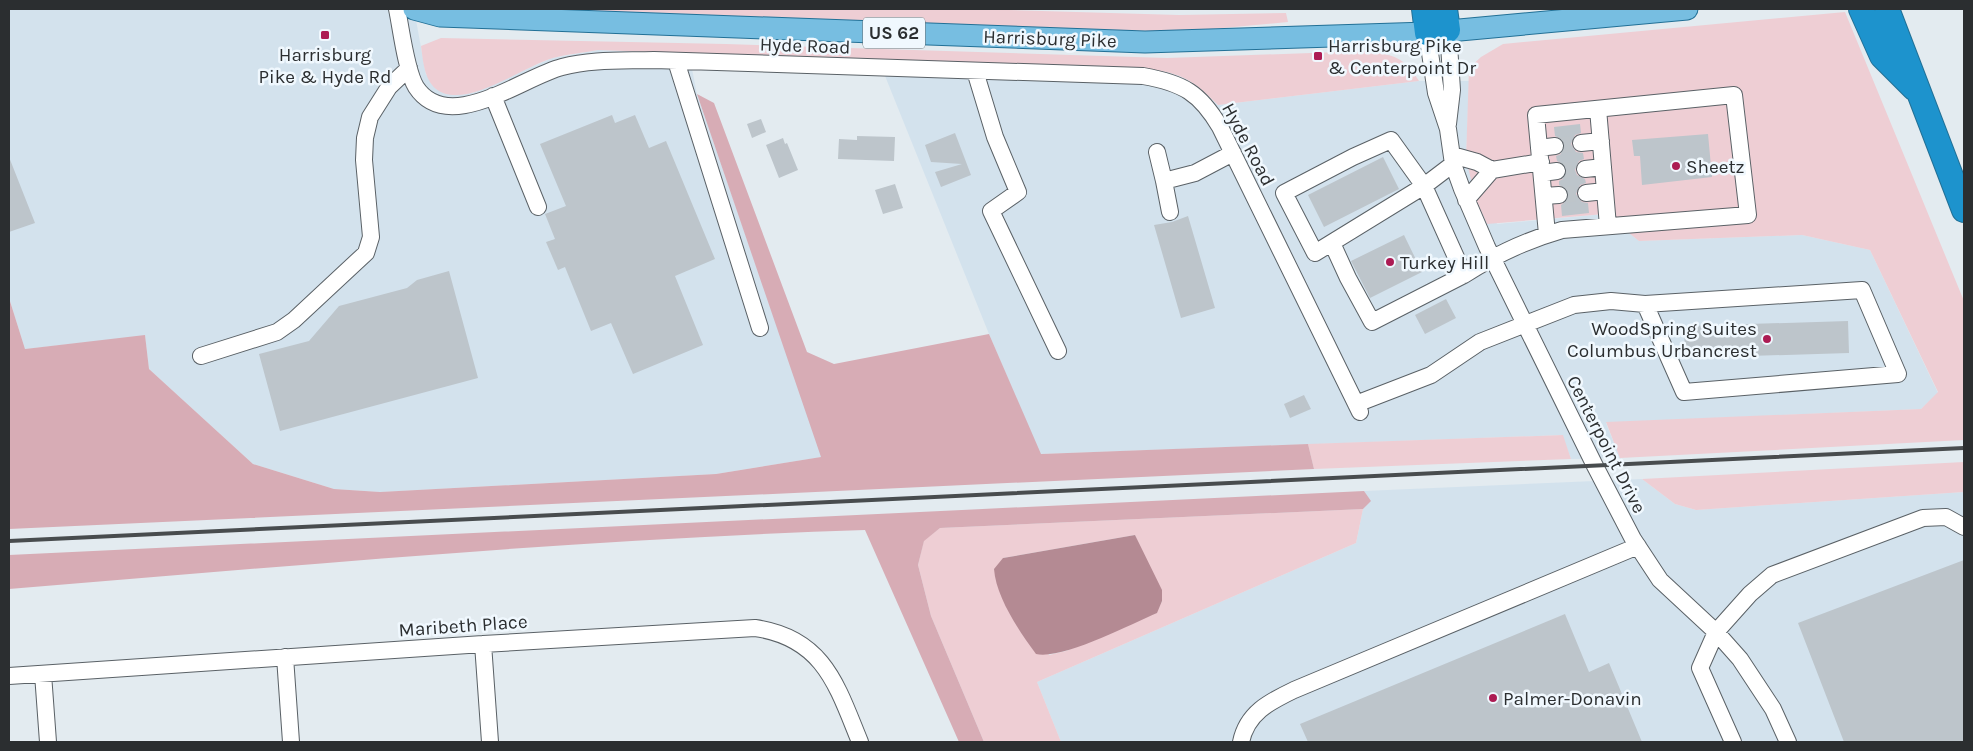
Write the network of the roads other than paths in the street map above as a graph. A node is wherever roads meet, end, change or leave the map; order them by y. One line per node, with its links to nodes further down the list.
1 (397, 9): 9 (street, Hyde Road)
2 (414, 9): 7 (main road, Harrisburg Pike / US 62)
3 (1424, 9): 7 (highway)
4 (1687, 9): 7 (main road, Harrisburg Pike / US 62)
5 (1861, 9): 11 (highway)
6 (1887, 9): 11 (highway)
7 (1440, 24): 18 (street, Centerpoint Drive)
8 (676, 61): 10 (street, Hyde Road); 12 (street, Hyde Road); 38 (street)
9 (408, 68): 12 (street, Hyde Road); 40 (street)
10 (975, 71): 17 (street, Hyde Road); 39 (street)
11 (1918, 92): 29 (highway)
12 (492, 96): 28 (street)
13 (1598, 109): 14 (street); 19 (street); 31 (street)
14 (1601, 141): 15 (street); 20 (street)
15 (1581, 143)
16 (1157, 152): 23 (street)
17 (1233, 153): 23 (street); 37 (street, Hyde Road)
18 (1453, 160): 22 (street); 24 (street); 27 (street, Centerpoint Drive)
19 (1547, 160): 22 (street); 32 (street)
20 (1603, 167): 21 (street); 25 (street)
21 (1585, 169)
22 (1492, 170): 27 (street)
23 (1164, 182): 30 (street)
24 (1424, 186): 33 (street); 33 (street); 35 (street)
25 (1605, 191): 26 (street); 31 (street)
26 (1586, 193)
27 (1466, 200): 34 (street, Centerpoint Drive)
28 (538, 207)
29 (1964, 210)
30 (1170, 212)
31 (1608, 226): 32 (street)
32 (1547, 234): 34 (street)
33 (1332, 243): 35 (street)
34 (1492, 257): 35 (street); 37 (street, Centerpoint Drive)
35 (1464, 275)
36 (1645, 304): 36 (street); 37 (street)
37 (1525, 325): 42 (street, Centerpoint Drive)
38 (760, 328)
39 (1058, 351)
40 (201, 356)
41 (1964, 527): 43 (street)
42 (1638, 546): 43 (street, Centerpoint Drive); 52 (street)
43 (1716, 632): 53 (street); 54 (street, Centerpoint Drive)
44 (482, 644): 45 (street, Maribeth Place); 50 (street); 51 (street, Maribeth Place)
45 (285, 657): 46 (street, Maribeth Place); 49 (street)
46 (44, 674): 47 (street, Maribeth Place); 48 (street)
47 (9, 676)
48 (48, 742)
49 (291, 742)
50 (490, 742)
51 (860, 742)
52 (1241, 742)
53 (1733, 742)
54 (1788, 742)

